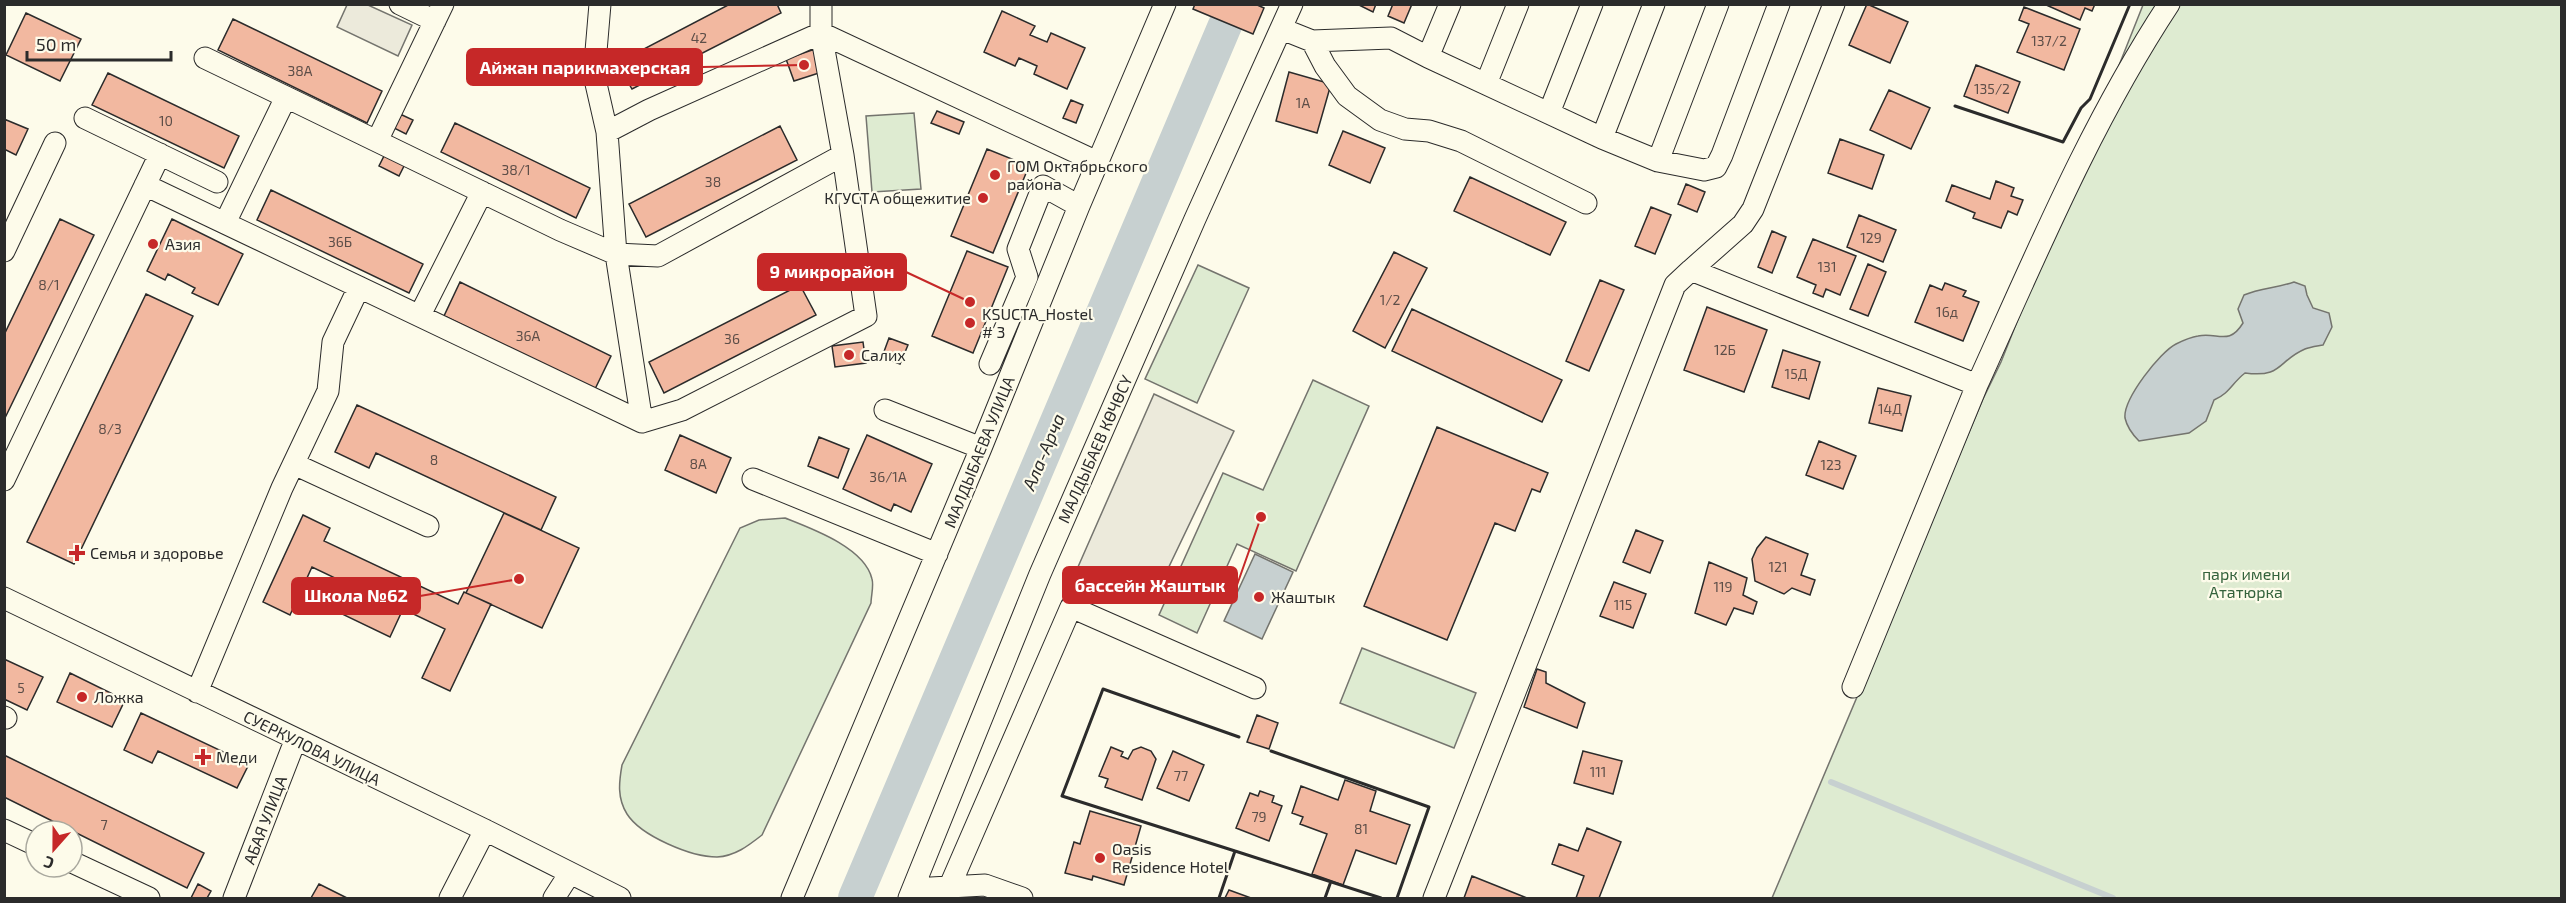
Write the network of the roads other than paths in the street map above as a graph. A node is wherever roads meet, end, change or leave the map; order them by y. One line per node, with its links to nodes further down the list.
1 (400, 4): 14 (street)
2 (600, 4): 24 (street)
3 (821, 4): 16 (street)
4 (1165, 4): 31 (street, МАЛДЫБАЕВА УЛИЦА)
5 (1292, 4): 15 (street, МАЛДЫБАЕВ КӨЧӨСҮ)
6 (1450, 4): 18 (street)
7 (1518, 4): 20 (street)
8 (1592, 4): 22 (street)
9 (1654, 4): 25 (street)
10 (1718, 4): 30 (street)
11 (1779, 4): 30 (street)
12 (1834, 4): 40 (street)
13 (2169, 4): 44 (street)
14 (439, 13): 26 (street)
15 (1282, 29): 17 (street); 64 (street, МАЛДЫБАЕВ КӨЧӨСҮ)
16 (821, 33): 24 (street); 29 (street); 31 (street)
17 (1312, 41): 18 (street); 35 (street)
18 (1428, 57): 20 (street)
19 (205, 58): 21 (street)
20 (1486, 84): 22 (street)
21 (286, 97): 26 (street); 37 (street)
22 (1549, 113): 25 (street)
23 (85, 118): 28 (street)
24 (608, 132): 39 (street)
25 (1602, 138): 30 (street)
26 (377, 141): 34 (street)
27 (55, 143): 38 (street)
28 (160, 154): 32 (street); 33 (street)
29 (843, 154): 39 (street); 46 (street)
30 (1658, 161)
31 (1097, 162): 36 (street, МАЛДЫБАЕВА УЛИЦА)
32 (217, 182)
33 (145, 185): 37 (street); 50 (street)
34 (482, 192): 39 (street); 42 (street)
35 (1586, 203)
36 (1079, 206): 43 (street); 47 (street, МАЛДЫБАЕВА УЛИЦА)
37 (225, 223): 41 (street)
38 (4, 251)
39 (616, 254): 46 (street)
40 (1691, 270): 44 (street); 72 (street)
41 (359, 287): 42 (street); 48 (street)
42 (420, 315): 46 (street)
43 (990, 364)
44 (1977, 385): 54 (street)
45 (885, 410): 47 (street)
46 (642, 422)
47 (981, 448): 52 (street, МАЛДЫБАЕВА УЛИЦА)
48 (294, 464): 51 (street); 56 (street)
49 (753, 479): 52 (street)
50 (4, 480)
51 (428, 526)
52 (936, 554): 70 (street, МАЛДЫБАЕВА УЛИЦА)
53 (4, 598): 56 (street, СУЕРКУЛОВА УЛИЦА)
54 (1853, 687)
55 (1255, 688): 63 (street)
56 (197, 692): 57 (street, СУЕРКУЛОВА УЛИЦА)
57 (295, 741): 59 (street, СУЕРКУЛОВА УЛИЦА); 66 (street, АБАЯ УЛИЦА)
58 (4, 830): 60 (street)
59 (485, 831): 62 (street, СУЕРКУЛОВА УЛИЦА); 67 (street)
60 (24, 839)
61 (84, 868): 65 (street)
62 (570, 873): 68 (street); 69 (street, СУЕРКУЛОВА УЛИЦА)
63 (950, 888): 64 (street); 71 (street)
64 (911, 894)
65 (149, 898)
66 (234, 898)
67 (450, 898)
68 (554, 898)
69 (620, 898)
70 (792, 898)
71 (1022, 898)
72 (1434, 898)

